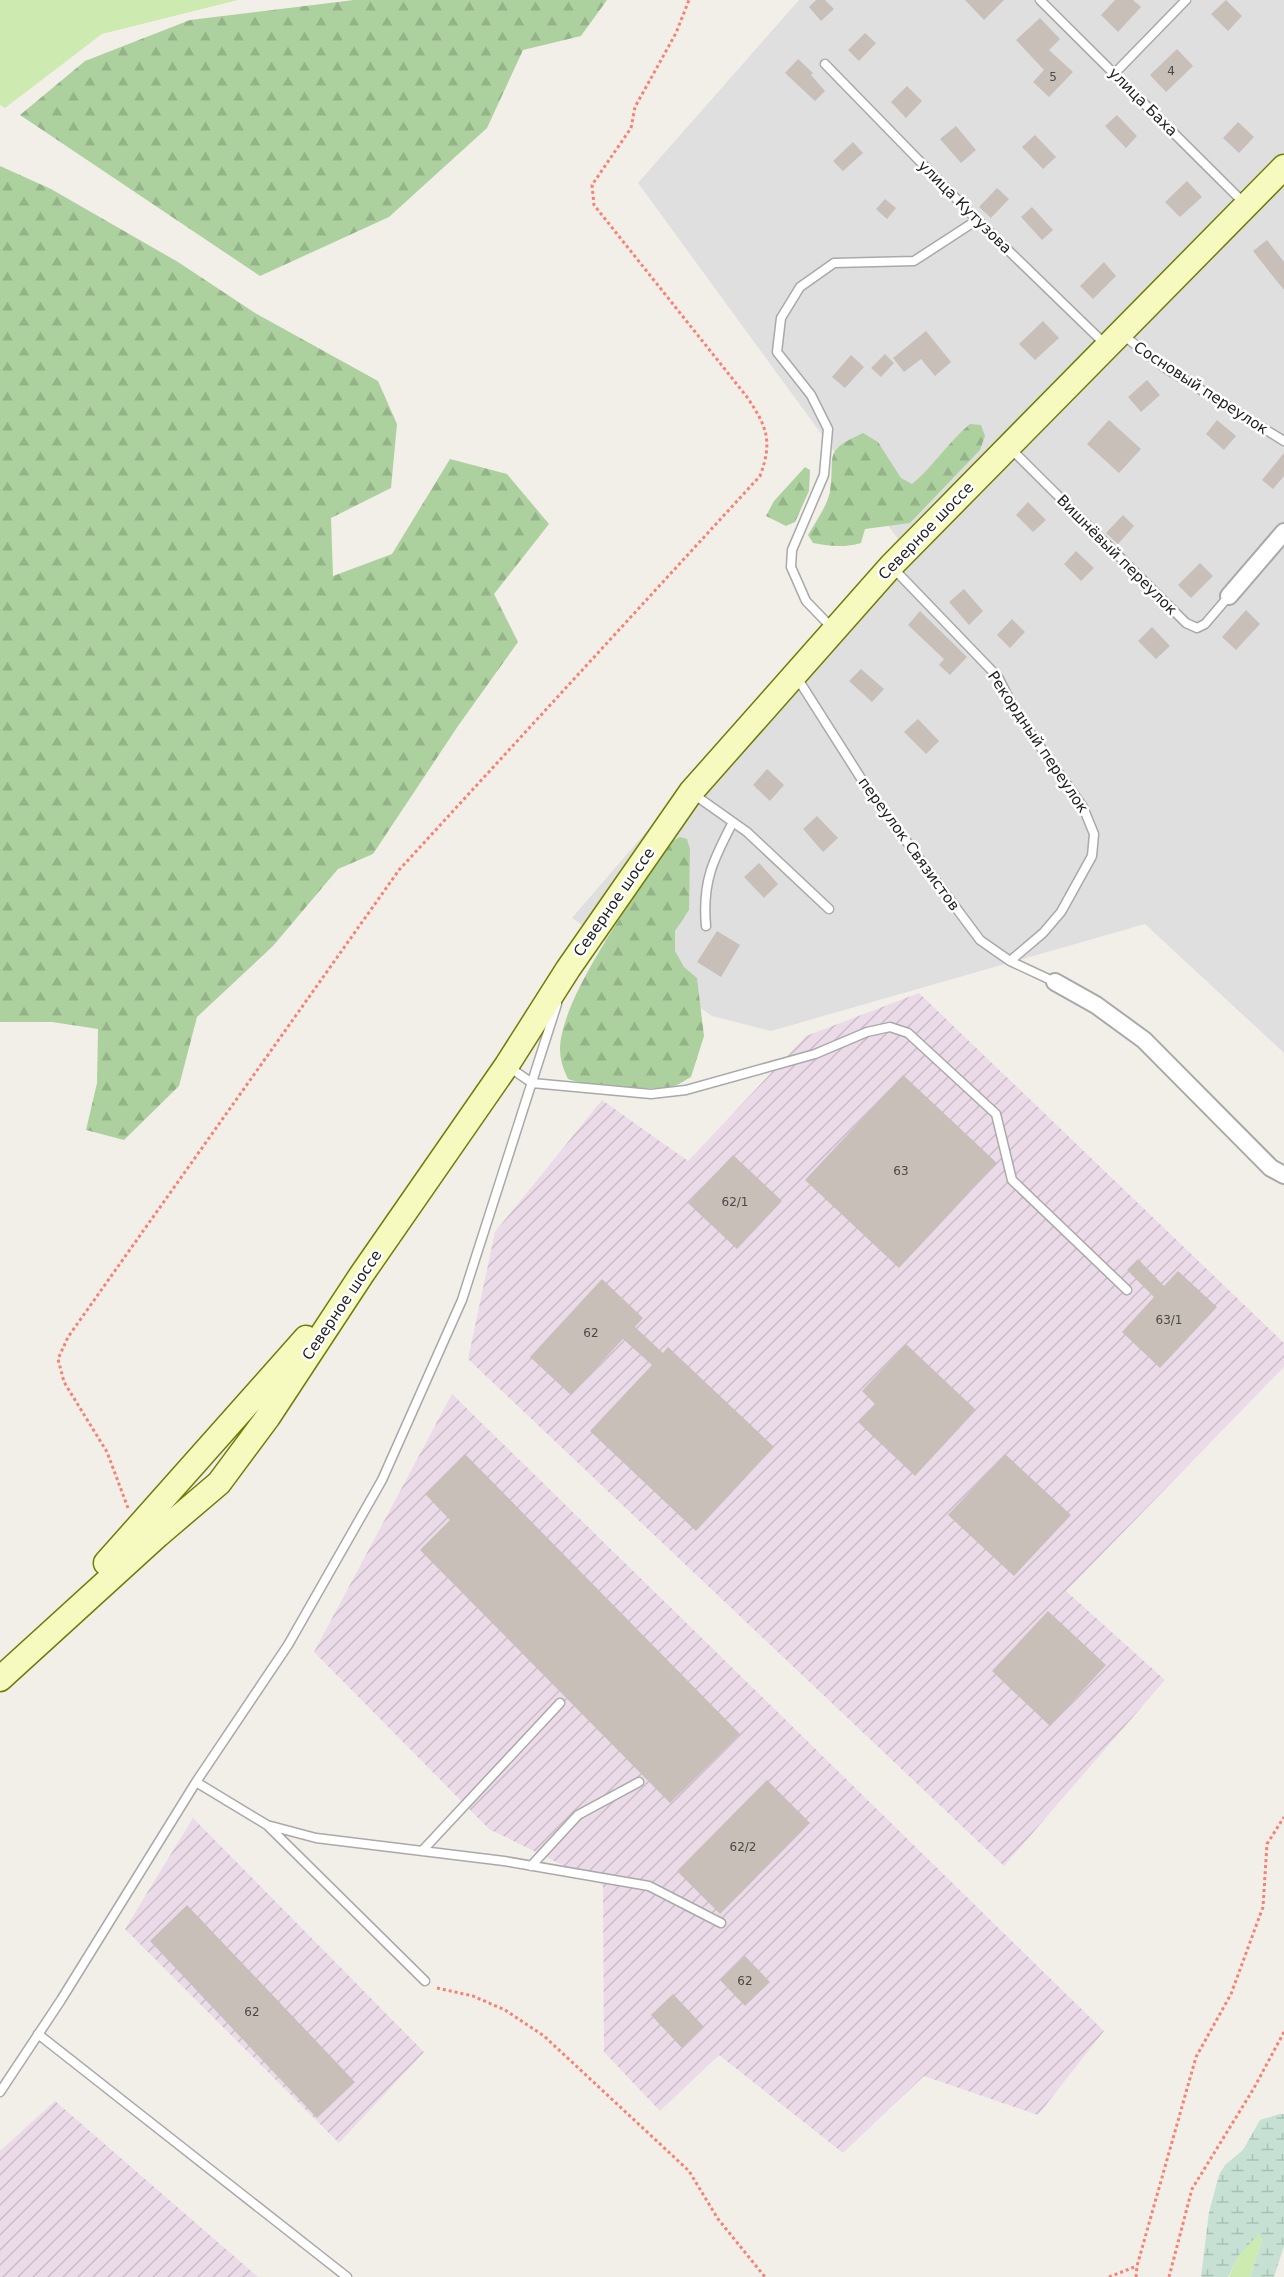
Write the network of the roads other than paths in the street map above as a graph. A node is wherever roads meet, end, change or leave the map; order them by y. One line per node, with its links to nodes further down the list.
1 (1040, 0): 4 (lane, улица Баха)
2 (1186, 0): 4 (lane)
3 (825, 64): 7 (lane, улица Кутузова)
4 (1114, 74): 6 (lane, улица Баха)
5 (1284, 167): 6 (main road, Северное шоссе)
6 (1246, 204): 8 (main road, Северное шоссе)
7 (977, 220): 8 (lane, улица Кутузова); 14 (lane)
8 (1114, 340): 9 (lane, Сосновый переулок); 10 (main road, Северное шоссе)
9 (1284, 441)
10 (1008, 446): 12 (main road, Северное шоссе); 13 (lane, Вишнёвый переулок)
11 (1284, 532): 13 (street)
12 (891, 566): 14 (main road, Северное шоссе); 20 (lane, Рекордный переулок)
13 (1229, 596)
14 (834, 630): 15 (main road, Северное шоссе)
15 (795, 674): 16 (main road, Северное шоссе); 20 (lane, переулок Связистов)
16 (691, 792): 17 (lane); 21 (main road, Северное шоссе)
17 (733, 822): 18 (lane); 19 (lane)
18 (829, 909)
19 (706, 926)
20 (1010, 962): 22 (lane, переулок Связистов)
21 (568, 969): 23 (main road, Северное шоссе); 24 (lane)
22 (1055, 982): 25 (street)
23 (507, 1065): 24 (lane); 26 (main road, Северное шоссе)
24 (532, 1083): 27 (lane); 31 (lane)
25 (1284, 1175)
26 (362, 1274): 28 (main road); 28 (main road, Северное шоссе)
27 (1127, 1290)
28 (18, 1661): 29 (main road, Северное шоссе)
29 (0, 1679)
30 (560, 1703): 34 (lane)
31 (196, 1782): 33 (lane); 38 (lane)
32 (639, 1782): 35 (lane)
33 (267, 1825): 34 (lane); 37 (lane)
34 (422, 1851): 35 (lane)
35 (531, 1866): 36 (lane)
36 (721, 1923)
37 (424, 1981)
38 (38, 2034): 39 (lane); 40 (lane)
39 (0, 2092)
40 (347, 2277)

